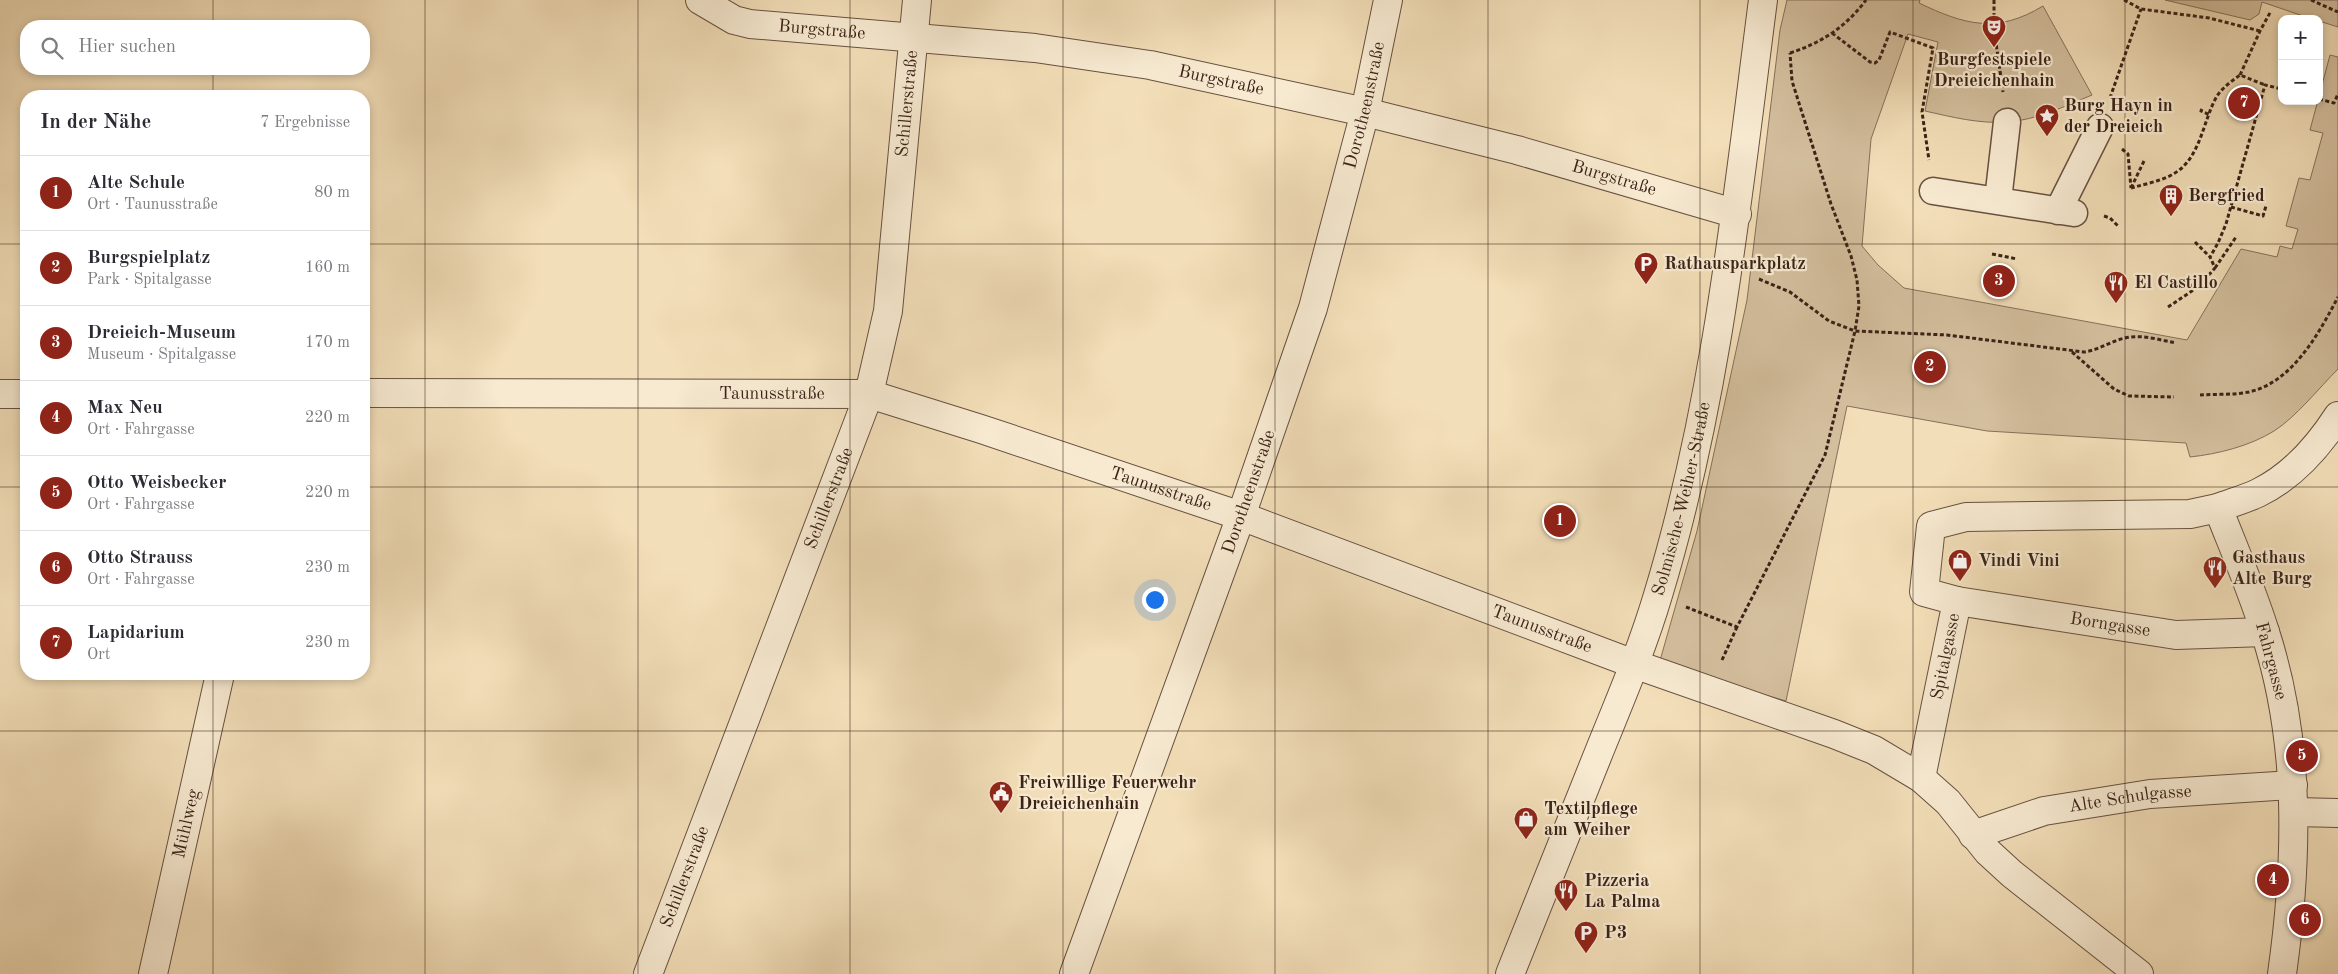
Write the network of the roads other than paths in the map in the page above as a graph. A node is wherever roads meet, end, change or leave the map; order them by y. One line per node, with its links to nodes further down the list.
1 (700, 0): 5 (street, Burgstraße)
2 (917, 0): 5 (street, Schillerstraße)
3 (1388, 0): 6 (street, Dorotheenstraße)
4 (1763, 0): 11 (street, Solmische-Weiher-Straße)
5 (913, 36): 6 (street, Burgstraße); 15 (street, Schillerstraße)
6 (1365, 112): 11 (street, Burgstraße); 18 (street, Dorotheenstraße)
7 (2006, 122): 10 (street)
8 (2100, 127): 10 (street)
9 (1933, 191): 10 (street)
10 (1998, 200)
11 (1737, 214): 21 (street, Solmische-Weiher-Straße)
12 (370, 393): 15 (street, Taunusstraße)
13 (0, 394): 14 (street)
14 (20, 394)
15 (869, 394): 18 (street, Taunusstraße); 29 (street, Schillerstraße)
16 (2338, 416): 17 (street)
17 (2218, 508): 19 (street, Spitalgasse); 20 (street, Fahrgasse)
18 (1242, 516): 21 (street, Taunusstraße); 30 (street, Dorotheenstraße)
19 (1957, 601): 20 (street, Borngasse); 23 (street, Spitalgasse)
20 (2265, 632): 24 (street, Fahrgasse)
21 (1634, 664): 23 (street, Taunusstraße); 31 (street, Solmische-Weiher-Straße)
22 (219, 680): 28 (street, Mühlweg)
23 (1921, 778): 27 (street)
24 (2293, 785): 25 (street, Fahrgasse); 27 (street, Alte Schulgasse)
25 (2295, 812): 26 (street); 33 (street, Fahrgasse)
26 (2338, 813)
27 (1973, 835): 32 (street)
28 (153, 974)
29 (648, 974)
30 (1074, 974)
31 (1510, 974)
32 (2138, 974)
33 (2282, 974)

